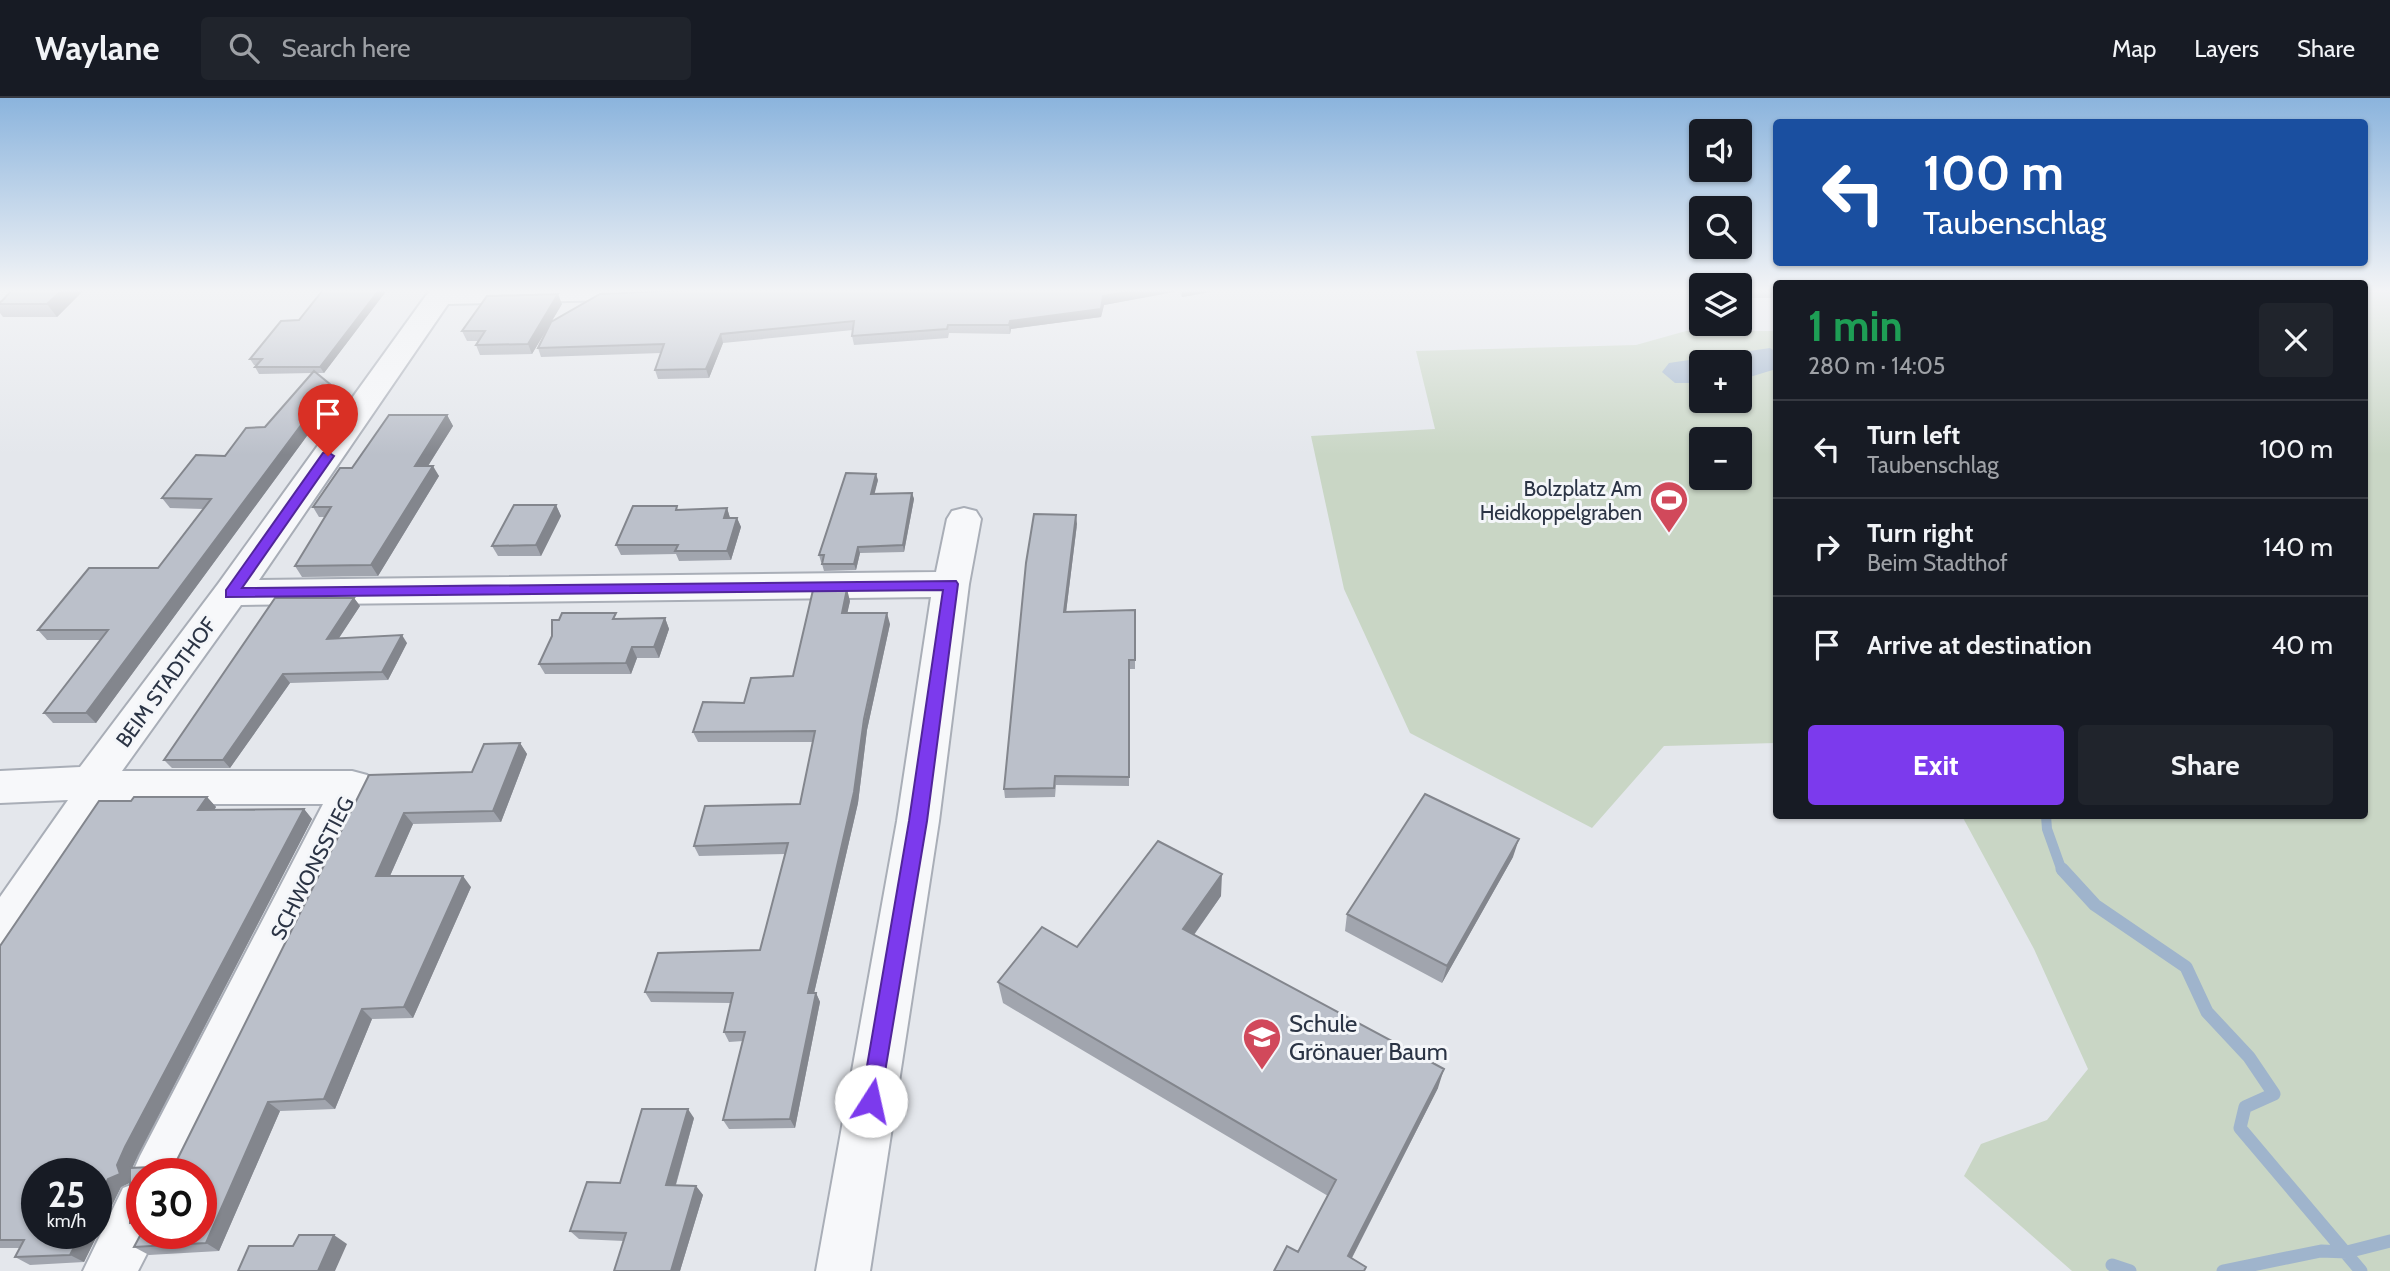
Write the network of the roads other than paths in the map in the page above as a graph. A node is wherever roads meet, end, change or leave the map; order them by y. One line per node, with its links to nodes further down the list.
1 (406, 345): 4 (street, BEIM STADTHOF)
2 (964, 519): 3 (street)
3 (951, 584): 4 (street); 11 (street)
4 (231, 593): 5 (street, BEIM STADTHOF)
5 (95, 785): 6 (street); 7 (street, BEIM STADTHOF); 8 (street, SCHWONSSTIEG)
6 (0, 787)
7 (0, 933)
8 (166, 1158)
9 (126, 1239): 10 (street)
10 (110, 1271)
11 (843, 1271)

